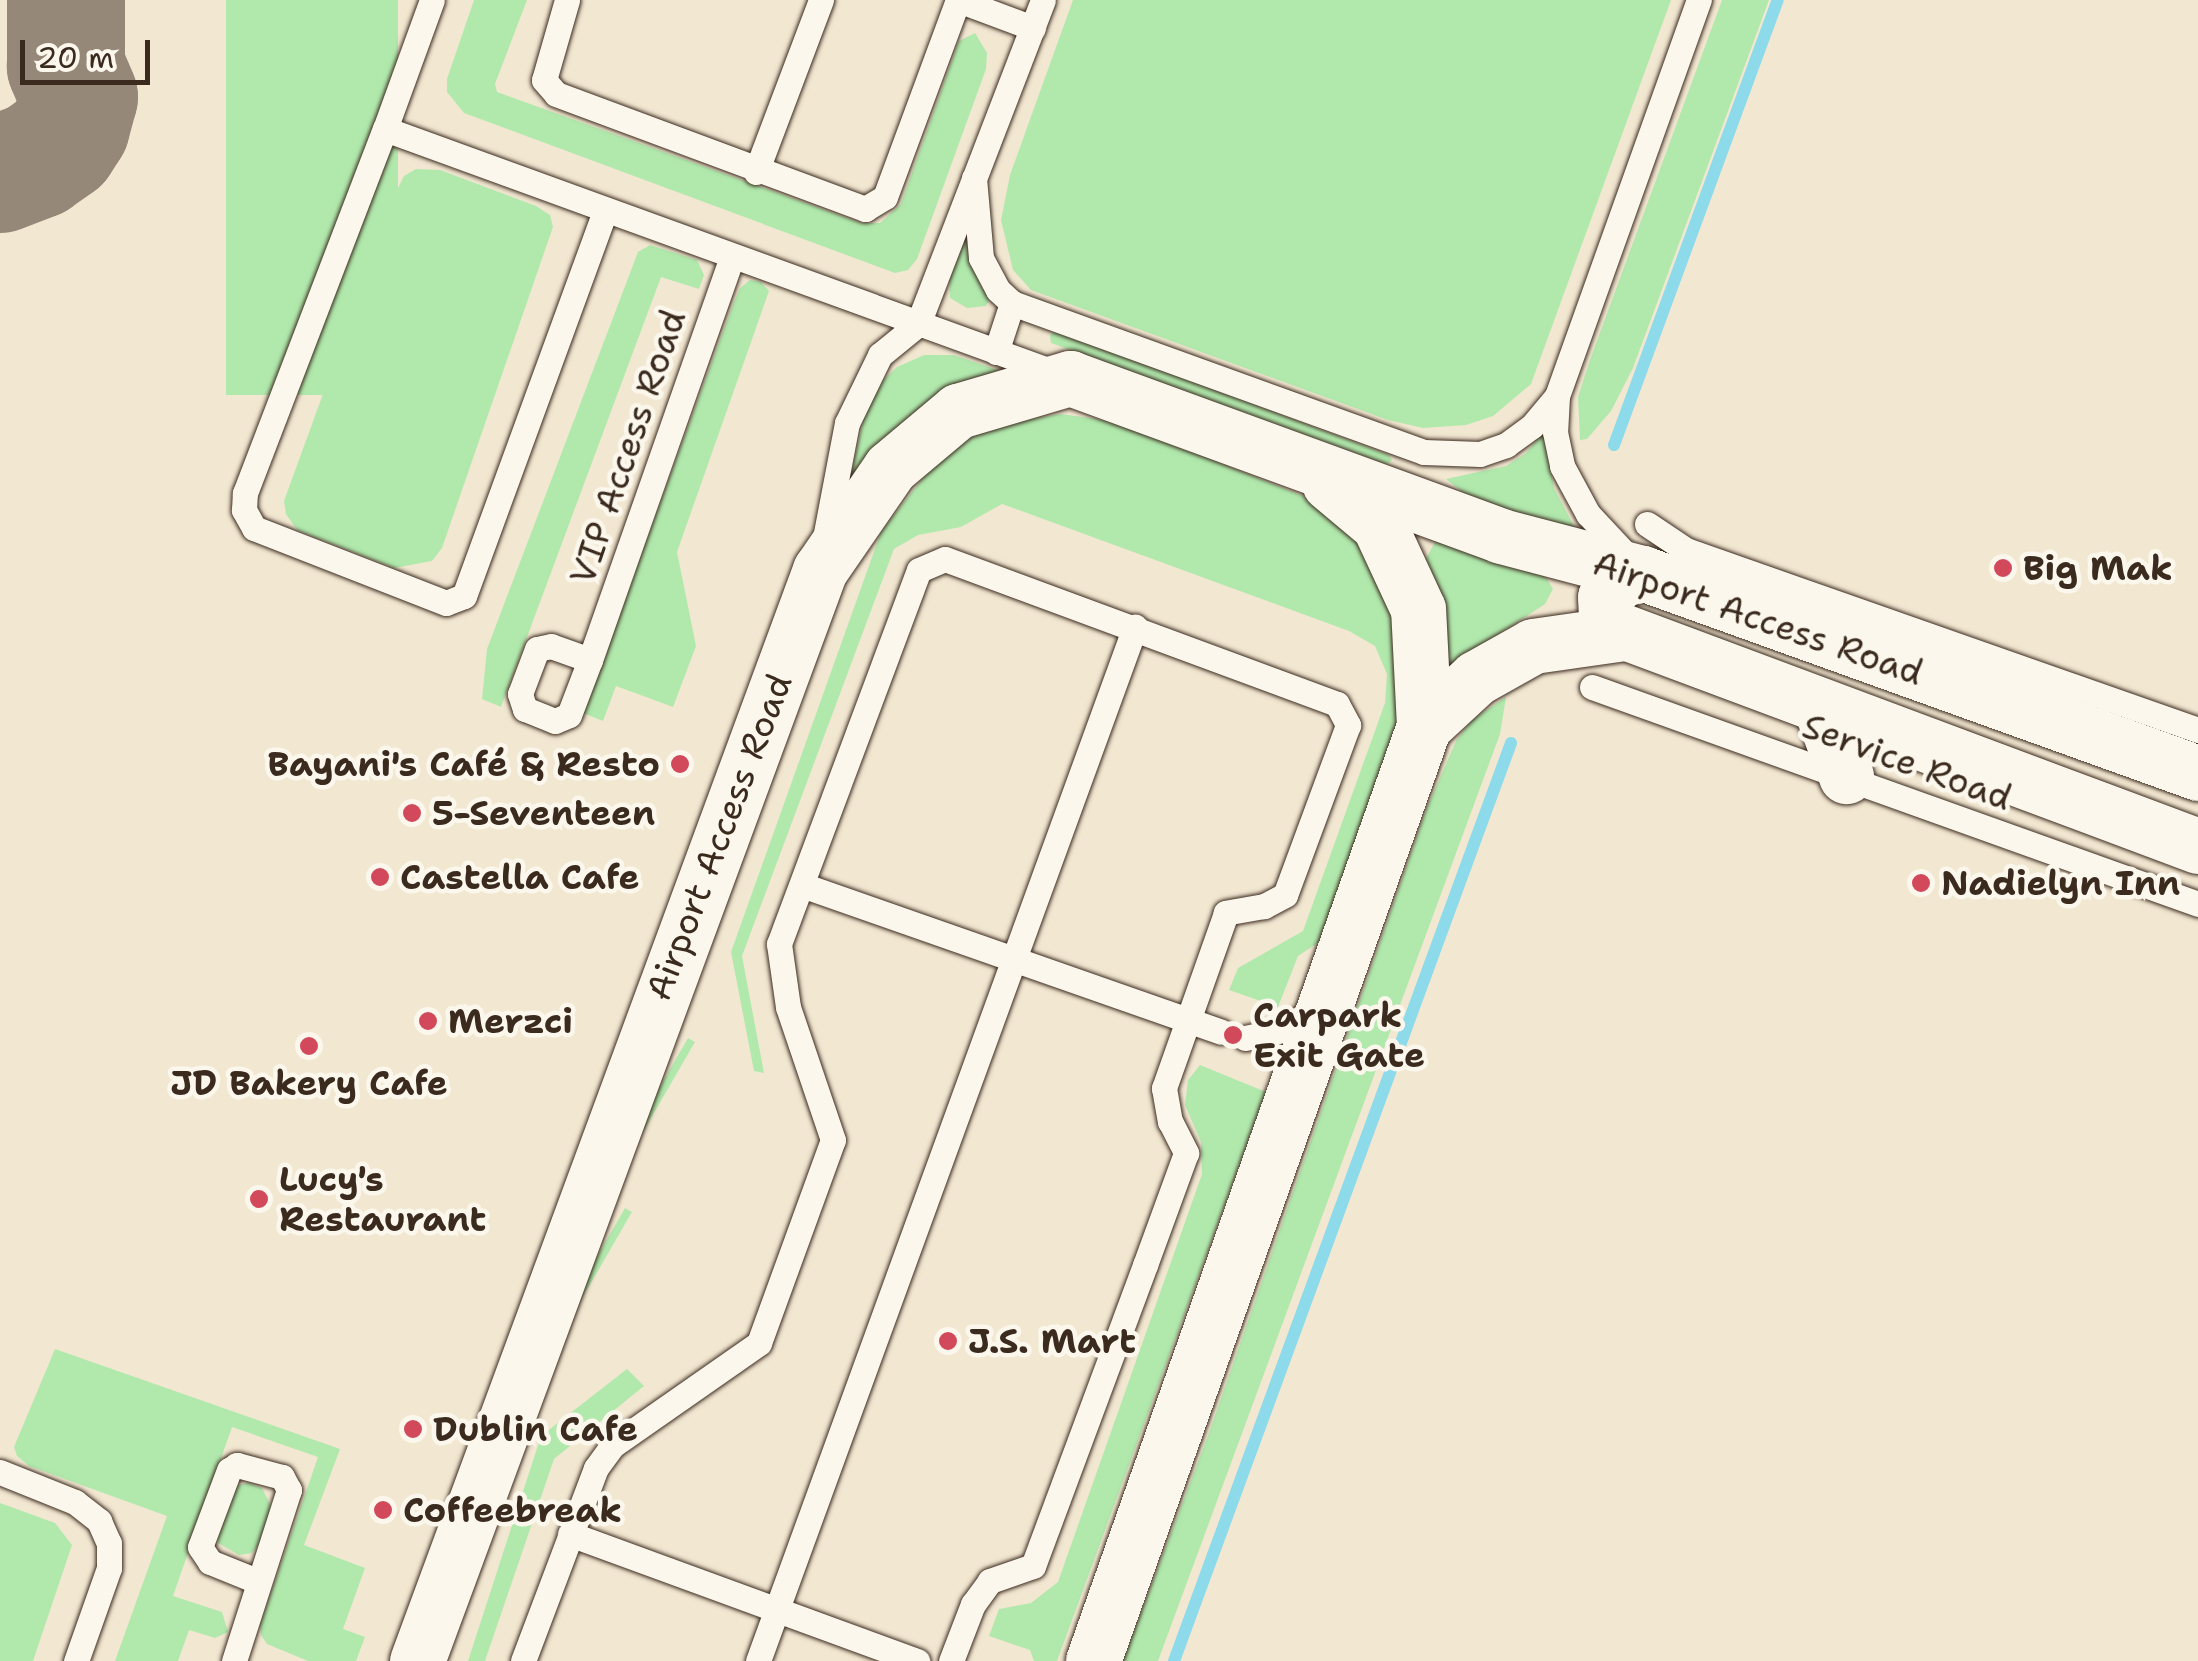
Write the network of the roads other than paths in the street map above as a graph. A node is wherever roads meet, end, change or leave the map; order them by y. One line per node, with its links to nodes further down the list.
1 (432, 0): 8 (lane)
2 (567, 0): 9 (lane)
3 (821, 0): 9 (lane)
4 (958, 0): 7 (lane); 9 (lane)
5 (1043, 0): 7 (lane)
6 (1699, 0): 17 (lane)
7 (1033, 28): 10 (lane)
8 (385, 129): 11 (lane); 11 (lane)
9 (756, 172)
10 (974, 178): 13 (lane); 14 (lane)
11 (606, 211): 12 (lane)
12 (732, 257): 14 (lane); 25 (lane, VIP Access Road)
13 (1012, 303): 15 (lane); 18 (lane)
14 (918, 324): 15 (lane); 22 (lane)
15 (996, 352): 16 (lane)
16 (1070, 378): 19 (main road, Airport Access Road); 22 (main road, Airport Access Road)
17 (1557, 396): 18 (lane); 21 (lane)
18 (1424, 452): 20 (lane)
19 (1316, 471): 20 (main road, Airport Access Road); 28 (main road, Airport Access Road)
20 (1409, 504): 21 (main road, Airport Access Road)
21 (1644, 549): 24 (main road); 29 (lane); 30 (main road, Airport Access Road)
22 (820, 570): 44 (main road, Airport Access Road)
23 (1135, 627): 33 (lane); 35 (lane); 37 (lane)
24 (1624, 632): 27 (main road, Airport Access Road); 28 (main road)
25 (590, 660)
26 (1592, 687): 31 (lane, Service Road)
27 (1820, 706): 31 (main road); 32 (main road, Airport Access Road)
28 (1424, 726): 36 (main road, Airport Access Road)
29 (2198, 730)
30 (2198, 773)
31 (1846, 776): 34 (lane, Service Road)
32 (2198, 846)
33 (802, 885): 35 (lane); 39 (lane)
34 (2198, 904)
35 (1013, 958): 37 (lane); 41 (lane)
36 (1329, 998): 37 (lane); 49 (main road, Airport Access Road)
37 (1187, 1018): 48 (lane)
38 (0, 1472): 42 (lane)
39 (570, 1534): 41 (lane); 45 (lane)
40 (257, 1581): 40 (lane); 43 (lane)
41 (777, 1609): 46 (lane); 47 (lane)
42 (76, 1661)
43 (234, 1661)
44 (417, 1661)
45 (523, 1661)
46 (758, 1661)
47 (917, 1661)
48 (951, 1661)
49 (1093, 1661)

